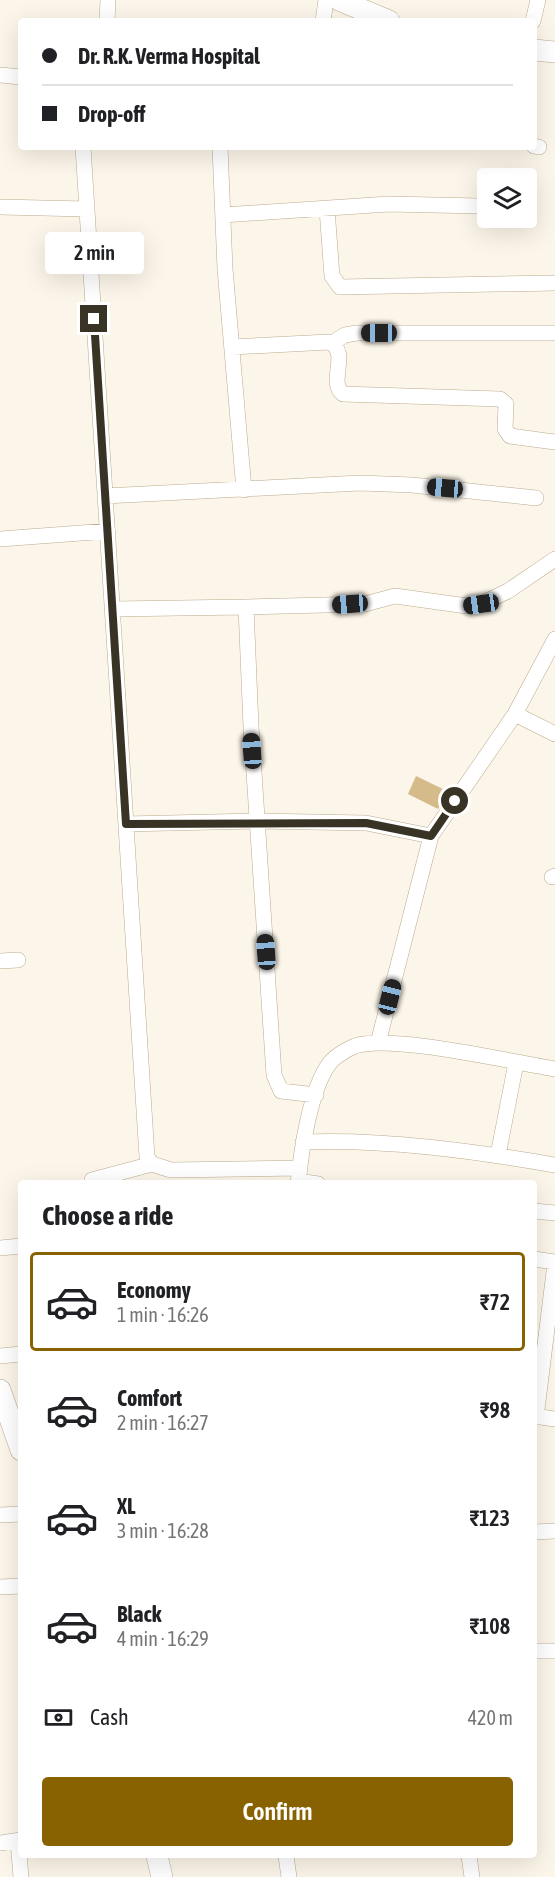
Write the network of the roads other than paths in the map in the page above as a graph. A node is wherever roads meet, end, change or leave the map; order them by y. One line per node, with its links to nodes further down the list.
1 (108, 0): 5 (street)
2 (326, 0): 6 (street)
3 (339, 0): 7 (street)
4 (538, 0): 8 (street)
5 (107, 18)
6 (323, 18)
7 (382, 18)
8 (534, 18)
9 (537, 50): 10 (street)
10 (555, 52)
11 (0, 75): 12 (street)
12 (18, 77)
13 (83, 150): 17 (street)
14 (220, 150): 19 (street)
15 (477, 206): 18 (street)
16 (0, 207): 17 (street)
17 (86, 208): 26 (street)
18 (327, 209): 19 (street); 20 (street)
19 (223, 215): 23 (street)
20 (555, 283)
21 (555, 333): 22 (street)
22 (332, 343): 23 (street); 24 (street)
23 (232, 347): 25 (street)
24 (555, 442)
25 (244, 490): 26 (street); 27 (street)
26 (105, 496): 28 (street)
27 (536, 498)
28 (108, 531): 29 (street); 32 (street)
29 (0, 539)
30 (555, 559): 31 (street)
31 (246, 607): 32 (street); 36 (street)
32 (112, 609): 37 (street)
33 (555, 639): 34 (street)
34 (515, 714): 35 (street); 38 (street)
35 (555, 734)
36 (257, 821): 37 (street); 38 (street); 44 (street)
37 (126, 824): 47 (street)
38 (431, 836): 41 (street)
39 (18, 960): 40 (street)
40 (0, 961)
41 (378, 1043): 42 (street); 44 (street)
42 (516, 1063): 43 (street); 46 (street)
43 (555, 1069)
44 (316, 1095): 45 (street)
45 (303, 1142): 46 (street); 49 (street)
46 (498, 1155): 48 (street)
47 (152, 1164): 49 (street); 50 (street)
48 (555, 1165)
49 (298, 1177)
50 (92, 1180)
51 (537, 1211): 52 (street)
52 (555, 1214)
53 (18, 1246): 54 (street)
54 (0, 1248)
55 (537, 1260): 56 (street)
56 (555, 1263): 57 (street)
57 (552, 1311): 61 (street)
58 (18, 1354): 59 (street)
59 (0, 1356)
60 (0, 1390): 64 (street)
61 (537, 1404)
62 (537, 1416): 63 (street)
63 (555, 1419)
64 (18, 1441)
65 (18, 1514): 66 (street)
66 (0, 1515)
67 (537, 1532): 68 (street)
68 (555, 1532)
69 (18, 1586): 70 (street)
70 (0, 1587)
71 (555, 1650): 72 (street)
72 (537, 1651)
73 (18, 1840): 74 (street)
74 (0, 1843)
75 (20, 1858): 79 (street)
76 (157, 1858): 80 (street)
77 (286, 1858): 81 (street)
78 (470, 1858): 82 (street)
79 (21, 1877)
80 (162, 1877)
81 (290, 1877)
82 (472, 1877)

